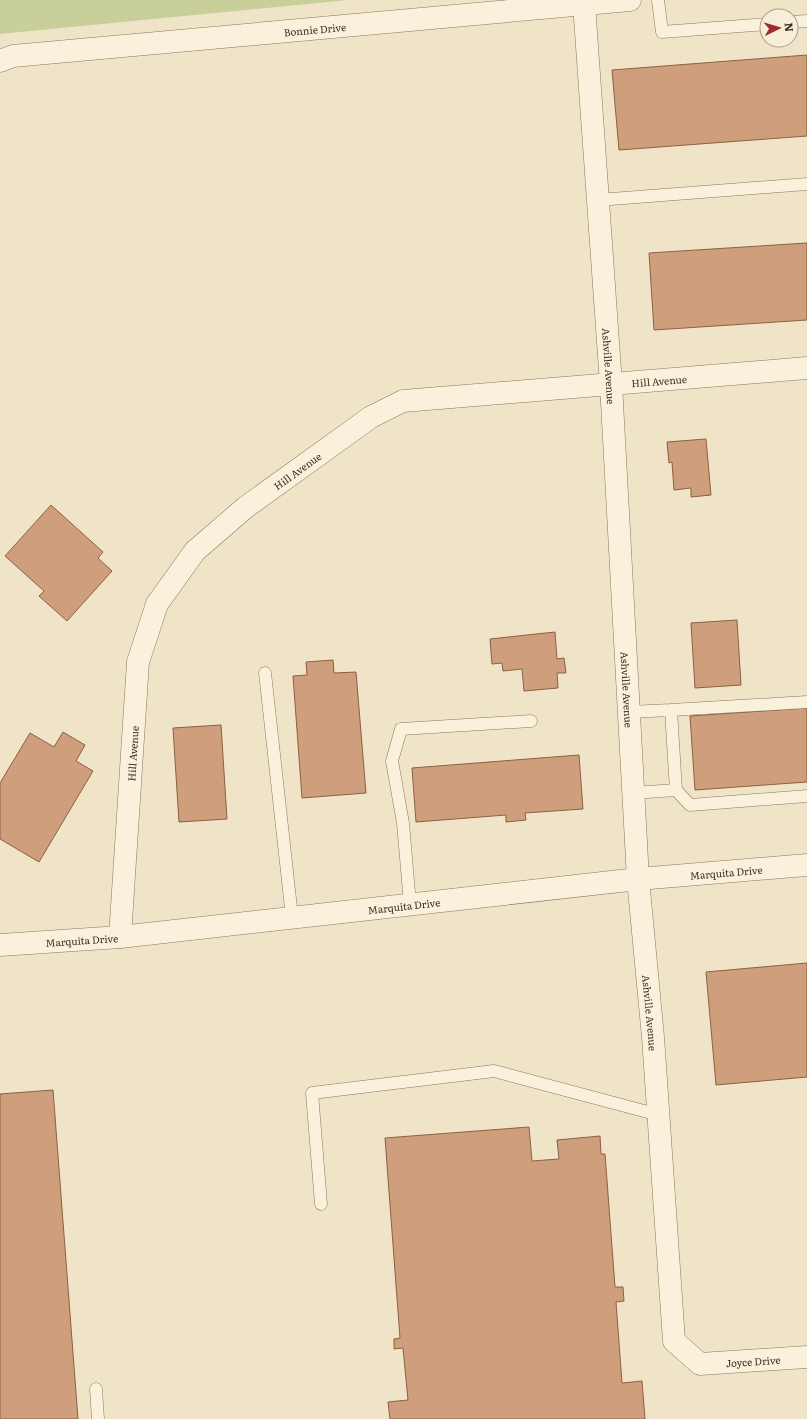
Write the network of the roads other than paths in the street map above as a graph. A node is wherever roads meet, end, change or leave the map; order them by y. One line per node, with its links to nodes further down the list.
1 (630, 0): 3 (street, Bonnie Drive)
2 (658, 0): 4 (lane)
3 (584, 4): 5 (street, Bonnie Drive); 7 (street, Ashville Avenue)
4 (759, 25)
5 (0, 61)
6 (807, 184): 7 (lane)
7 (598, 200): 9 (street, Ashville Avenue)
8 (807, 368): 9 (street, Hill Avenue)
9 (611, 384): 13 (street, Ashville Avenue); 22 (street, Hill Avenue)
10 (265, 673): 21 (lane)
11 (807, 702): 12 (lane)
12 (671, 710): 13 (lane); 15 (lane)
13 (629, 712): 16 (street, Ashville Avenue)
14 (531, 721): 20 (lane)
15 (676, 790): 16 (lane); 17 (lane)
16 (633, 792): 19 (street, Ashville Avenue)
17 (807, 796)
18 (807, 865): 19 (street, Marquita Drive)
19 (638, 879): 20 (street, Marquita Drive); 24 (street, Ashville Avenue)
20 (410, 904): 21 (street, Marquita Drive)
21 (292, 918): 22 (street, Marquita Drive)
22 (120, 937): 23 (street, Marquita Drive)
23 (0, 945)
24 (659, 1115): 25 (lane); 27 (street, Ashville Avenue)
25 (321, 1204)
26 (807, 1357): 27 (street, Joyce Drive)
27 (700, 1364)
28 (96, 1389): 29 (lane)
29 (98, 1419)

